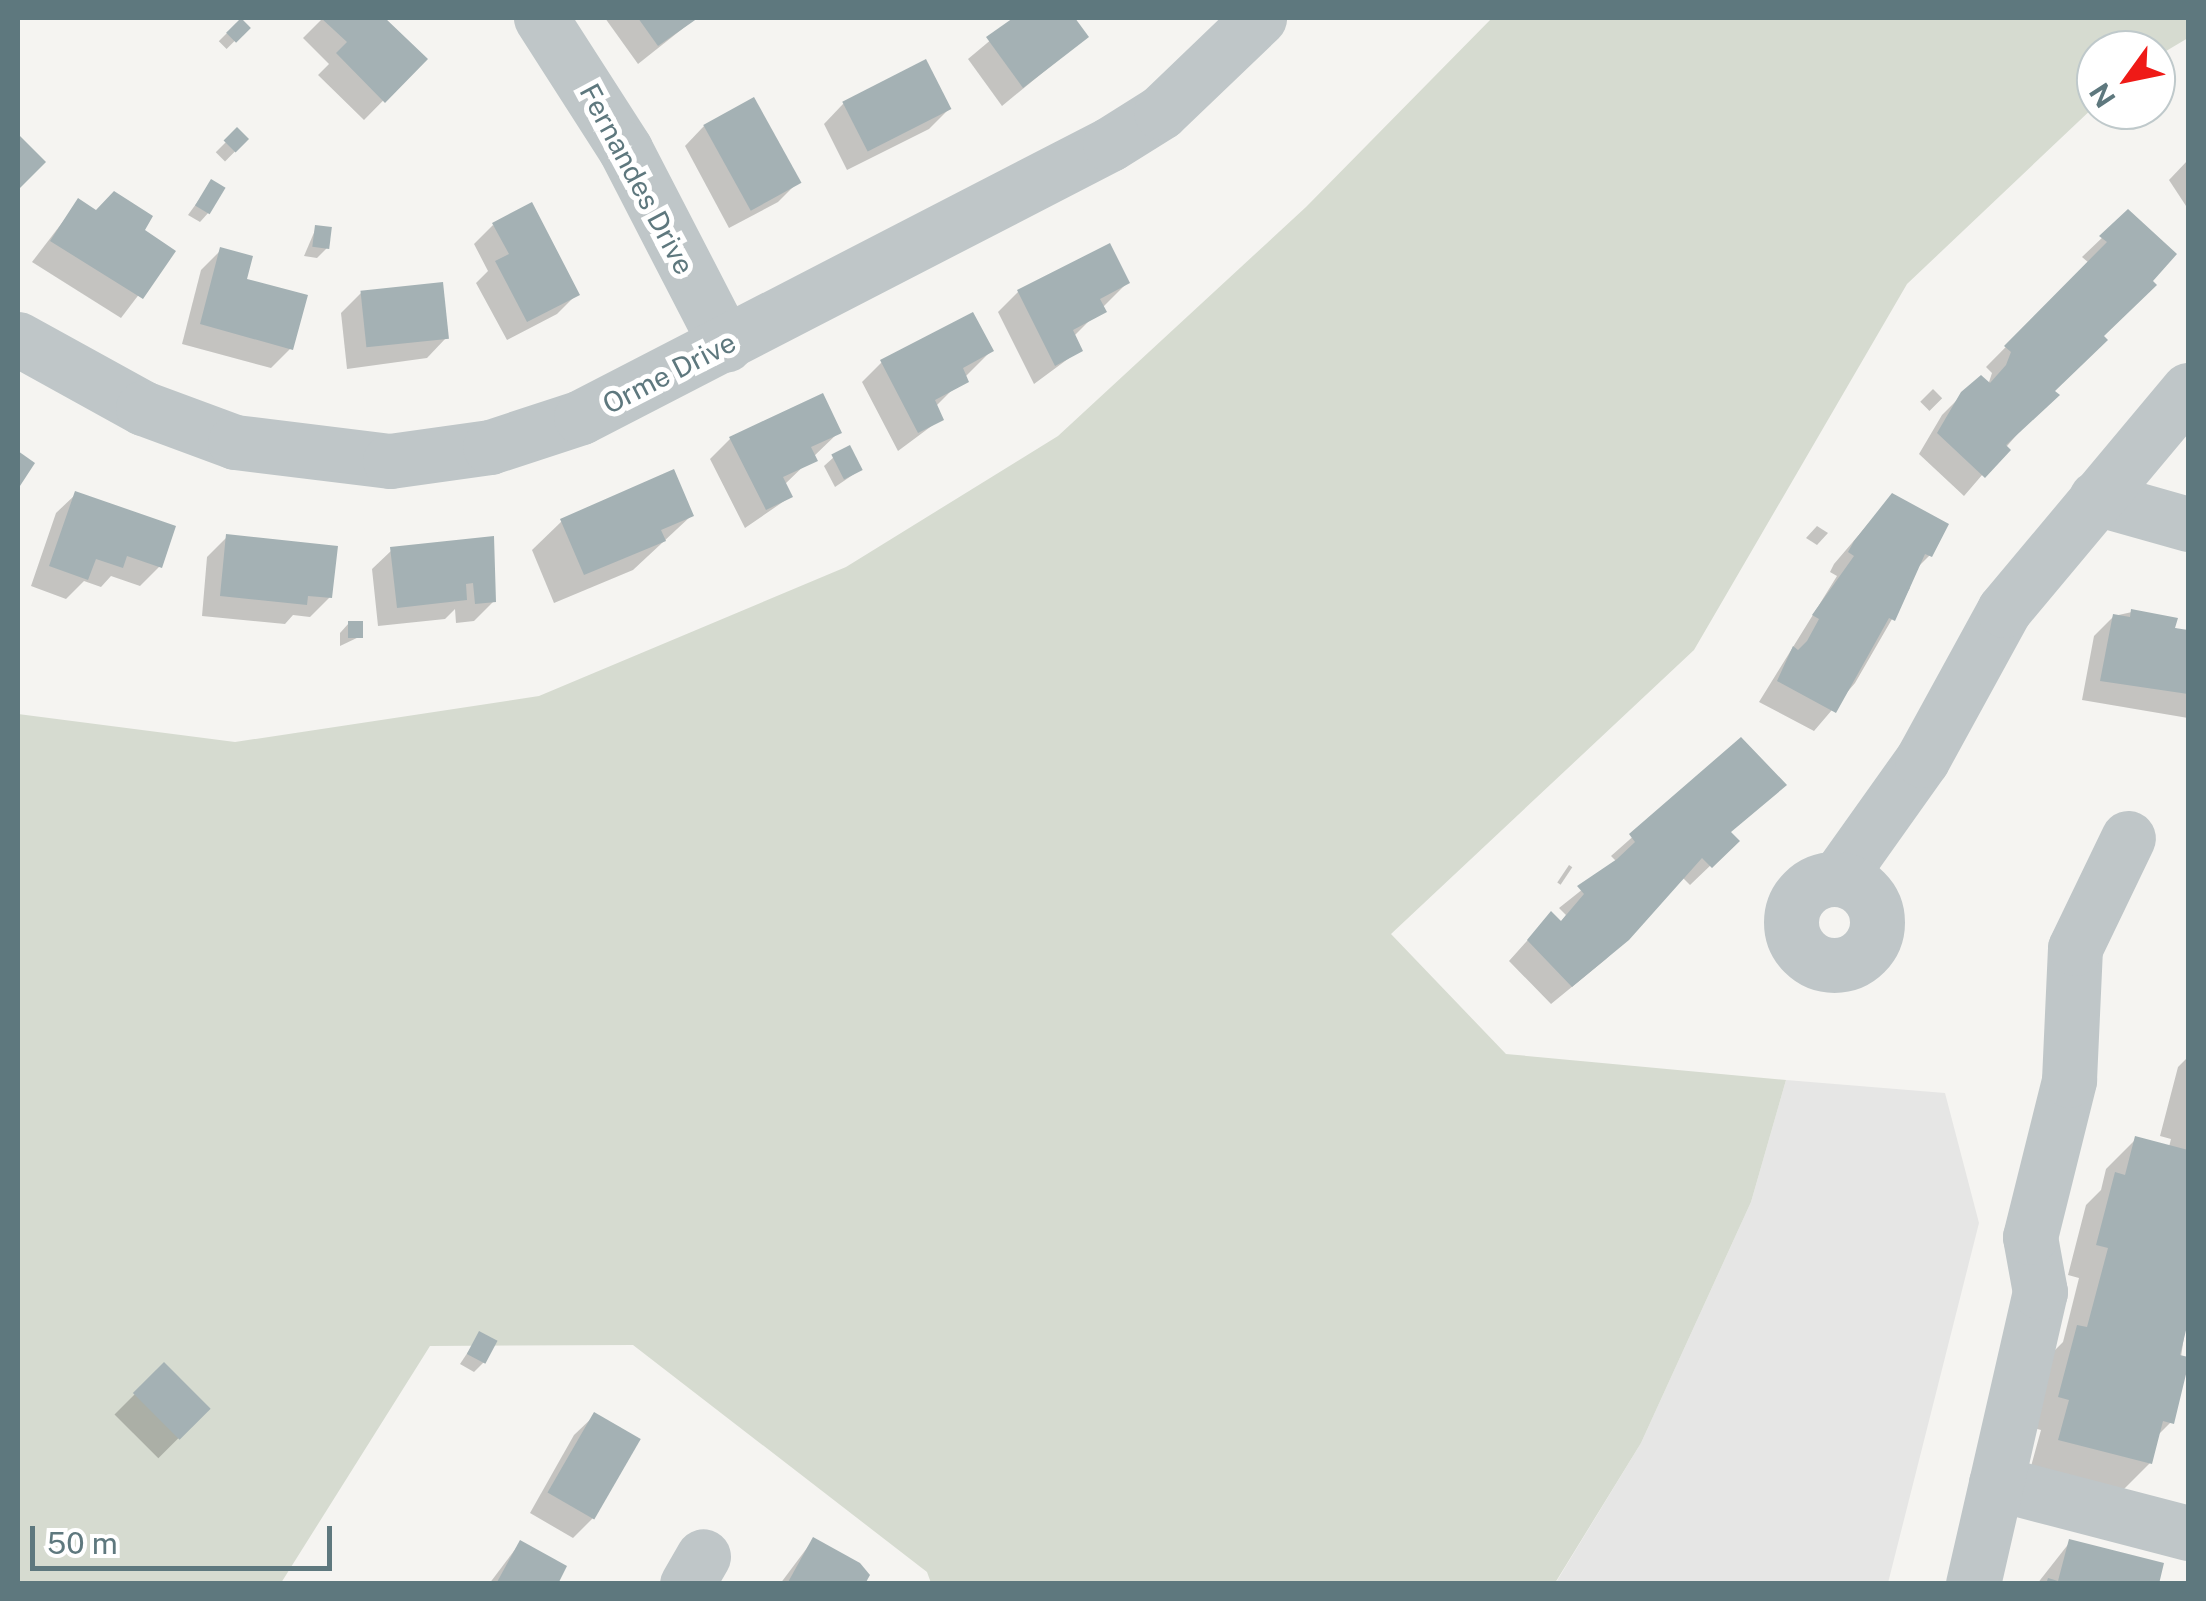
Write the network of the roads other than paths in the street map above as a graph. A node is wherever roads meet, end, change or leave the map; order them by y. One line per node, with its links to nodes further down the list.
1 (541, 18): 4 (street, Fernandes Drive)
2 (1259, 18): 4 (street, Orme Drive)
3 (18, 339): 4 (street, Orme Drive)
4 (726, 345)
5 (2188, 390): 6 (street)
6 (2096, 498): 7 (street); 9 (street)
7 (2188, 524)
8 (2128, 838): 10 (street)
9 (1838, 878)
10 (1996, 1484): 11 (street); 12 (street)
11 (2188, 1534)
12 (1973, 1584)

